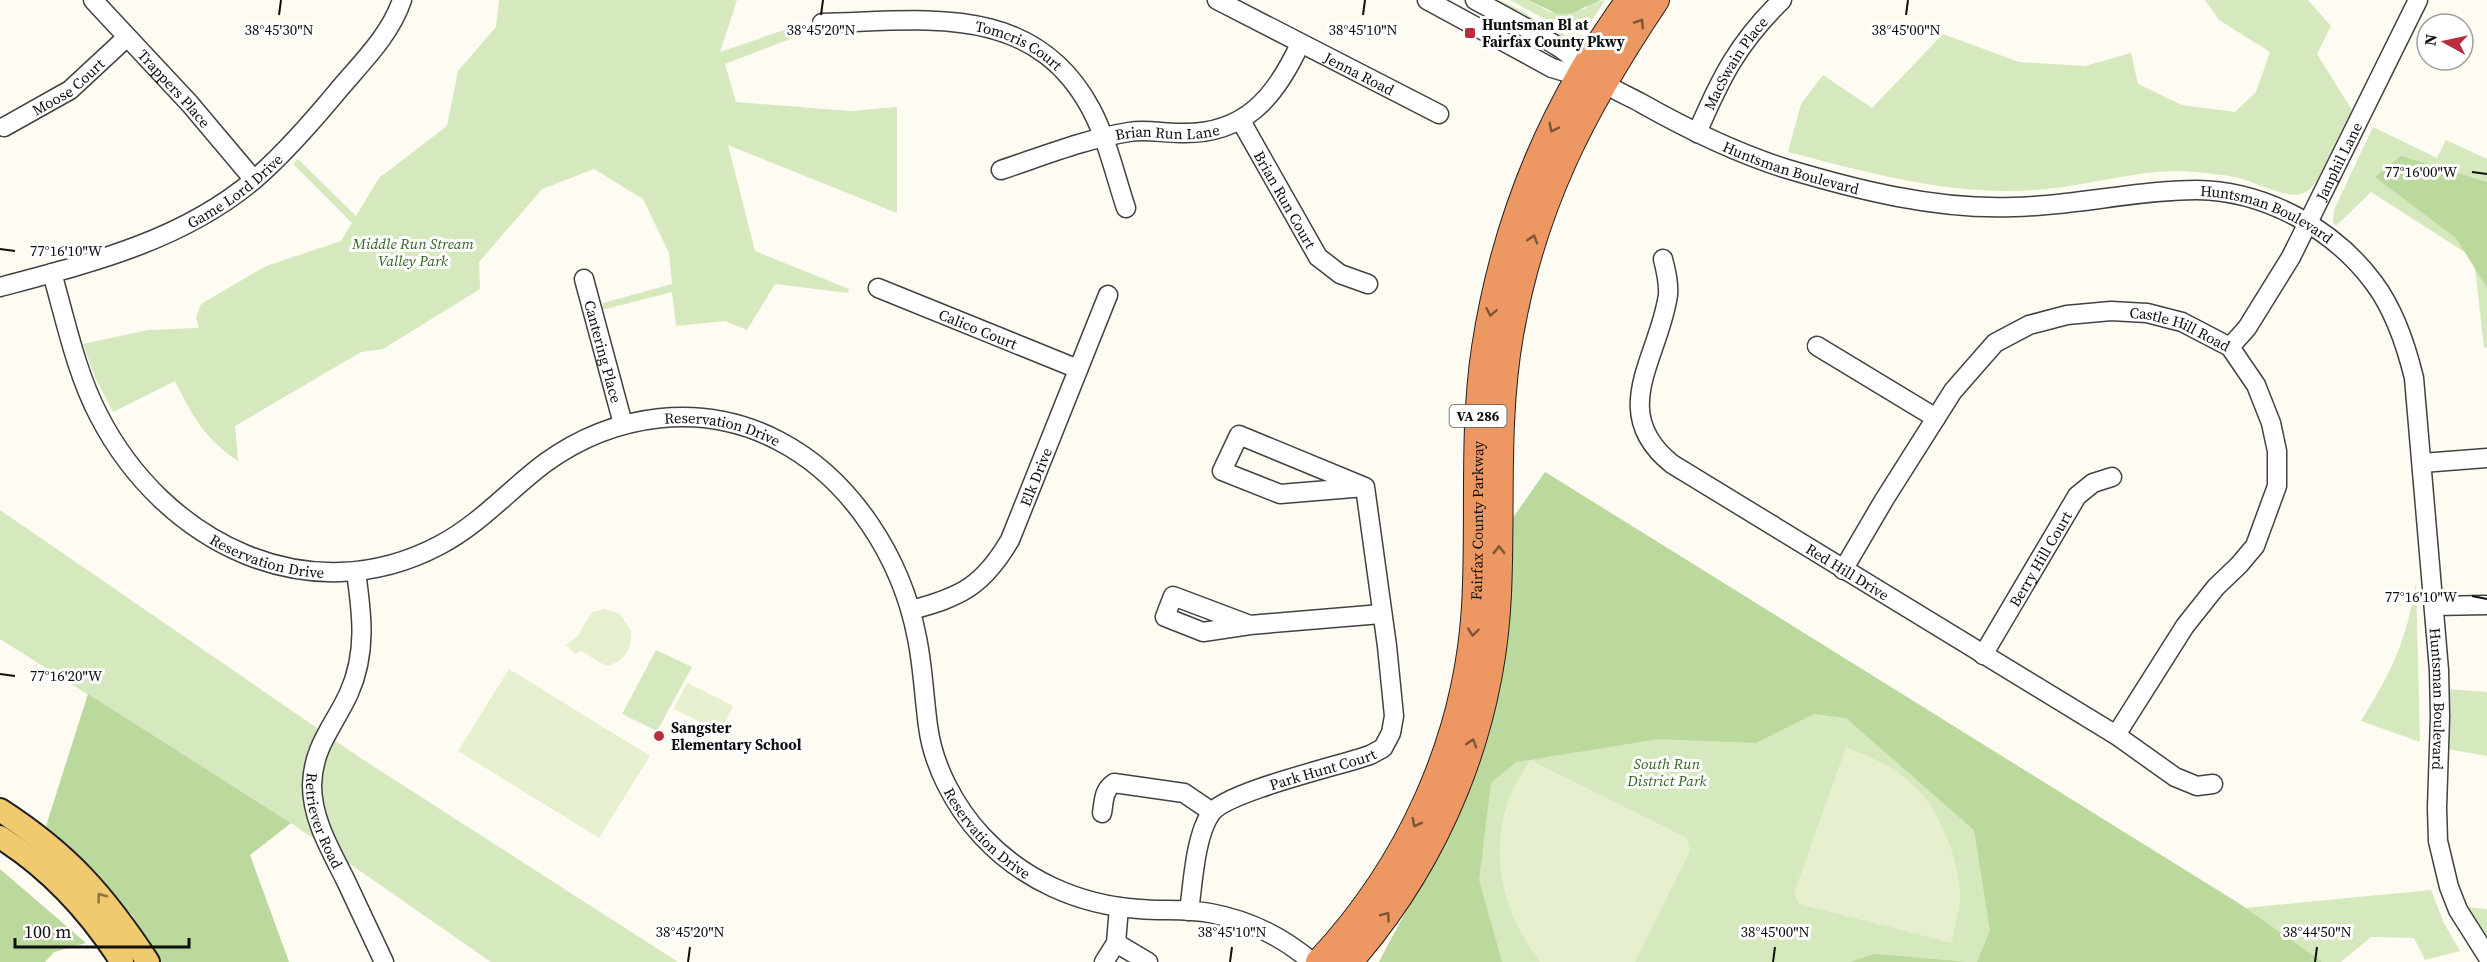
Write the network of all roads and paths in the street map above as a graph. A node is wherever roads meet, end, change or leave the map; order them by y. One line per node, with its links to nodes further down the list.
1 (93, 0): 11 (street, Trappers Place)
2 (402, 0): 20 (street, Game Lord Drive)
3 (1217, 0): 12 (street, Jenna Road)
4 (1427, 0): 13 (street, Huntsman Boulevard)
5 (1475, 0): 13 (street, Huntsman Boulevard)
6 (1629, 0): 13 (highway, Fairfax County Parkway / VA 286)
7 (1656, 0): 13 (highway, Fairfax County Parkway / VA 286, one-way to 7)
8 (1782, 0): 17 (street, MacSwain Place)
9 (2418, 0): 22 (street, Janphil Lane)
10 (822, 23): 18 (street, Tomcris Court)
11 (126, 38): 16 (street, Moose Court); 20 (street, Trappers Place)
12 (1300, 44): 14 (street, Jenna Road); 15 (street, Brian Run Lane)
13 (1589, 76): 17 (street, Huntsman Boulevard); 63 (highway, Fairfax County Parkway / VA 286, one-way to 63); 64 (highway, Fairfax County Parkway / VA 286, one-way to 13)
14 (1439, 114)
15 (1241, 121): 18 (street, Brian Run Lane); 26 (street, Brian Run Court)
16 (4, 127)
17 (1697, 133): 22 (street, Huntsman Boulevard)
18 (1102, 137): 19 (street, Brian Run Lane); 21 (street, Tomcris Court)
19 (1001, 170)
20 (254, 180): 24 (street, Game Lord Drive)
21 (1125, 208)
22 (2308, 222): 31 (street, Janphil Lane); 36 (street, Huntsman Boulevard)
23 (1663, 259): 39 (street, Red Hill Drive)
24 (52, 273): 27 (street, Game Lord Drive); 40 (street, Reservation Drive)
25 (584, 279): 34 (street, Cantering Place)
26 (1368, 284)
27 (0, 287)
28 (878, 288): 32 (street, Calico Court)
29 (1108, 296): 32 (street, Elk Drive)
30 (1817, 346): 33 (street)
31 (2230, 347): 33 (street, Castle Hill Road); 47 (street, Castle Hill Road)
32 (1078, 369): 43 (street, Elk Drive)
33 (1936, 418): 39 (street, Castle Hill Road)
34 (623, 424): 40 (street, Reservation Drive); 43 (street, Reservation Drive)
35 (2487, 458): 36 (street)
36 (2422, 463): 42 (street, Huntsman Boulevard)
37 (2112, 477): 46 (street, Berry Hill Court)
38 (1365, 487): 38 (street); 44 (street, Park Hunt Court)
39 (1843, 570): 46 (street, Red Hill Drive)
40 (356, 572): 59 (street, Retriever Road)
41 (2487, 605): 42 (street)
42 (2434, 606): 56 (street, Huntsman Boulevard)
43 (911, 610): 53 (street, Reservation Drive)
44 (1381, 614): 45 (street); 50 (street, Park Hunt Court)
45 (1250, 625)
46 (1983, 655): 47 (street, Red Hill Drive)
47 (2116, 735): 48 (street, Red Hill Drive)
48 (2213, 784)
49 (0, 810): 58 (main road, one-way to 49)
50 (1212, 812): 51 (street); 54 (street)
51 (1102, 813)
52 (0, 837): 57 (main road)
53 (1119, 907): 54 (street, Reservation Drive); 55 (street)
54 (1189, 911): 62 (street, Reservation Drive)
55 (1116, 943): 60 (street); 61 (street)
56 (2487, 956)
57 (122, 962)
58 (148, 962)
59 (384, 962)
60 (1104, 962)
61 (1148, 962)
62 (1312, 962)
63 (1319, 962)
64 (1349, 962)

